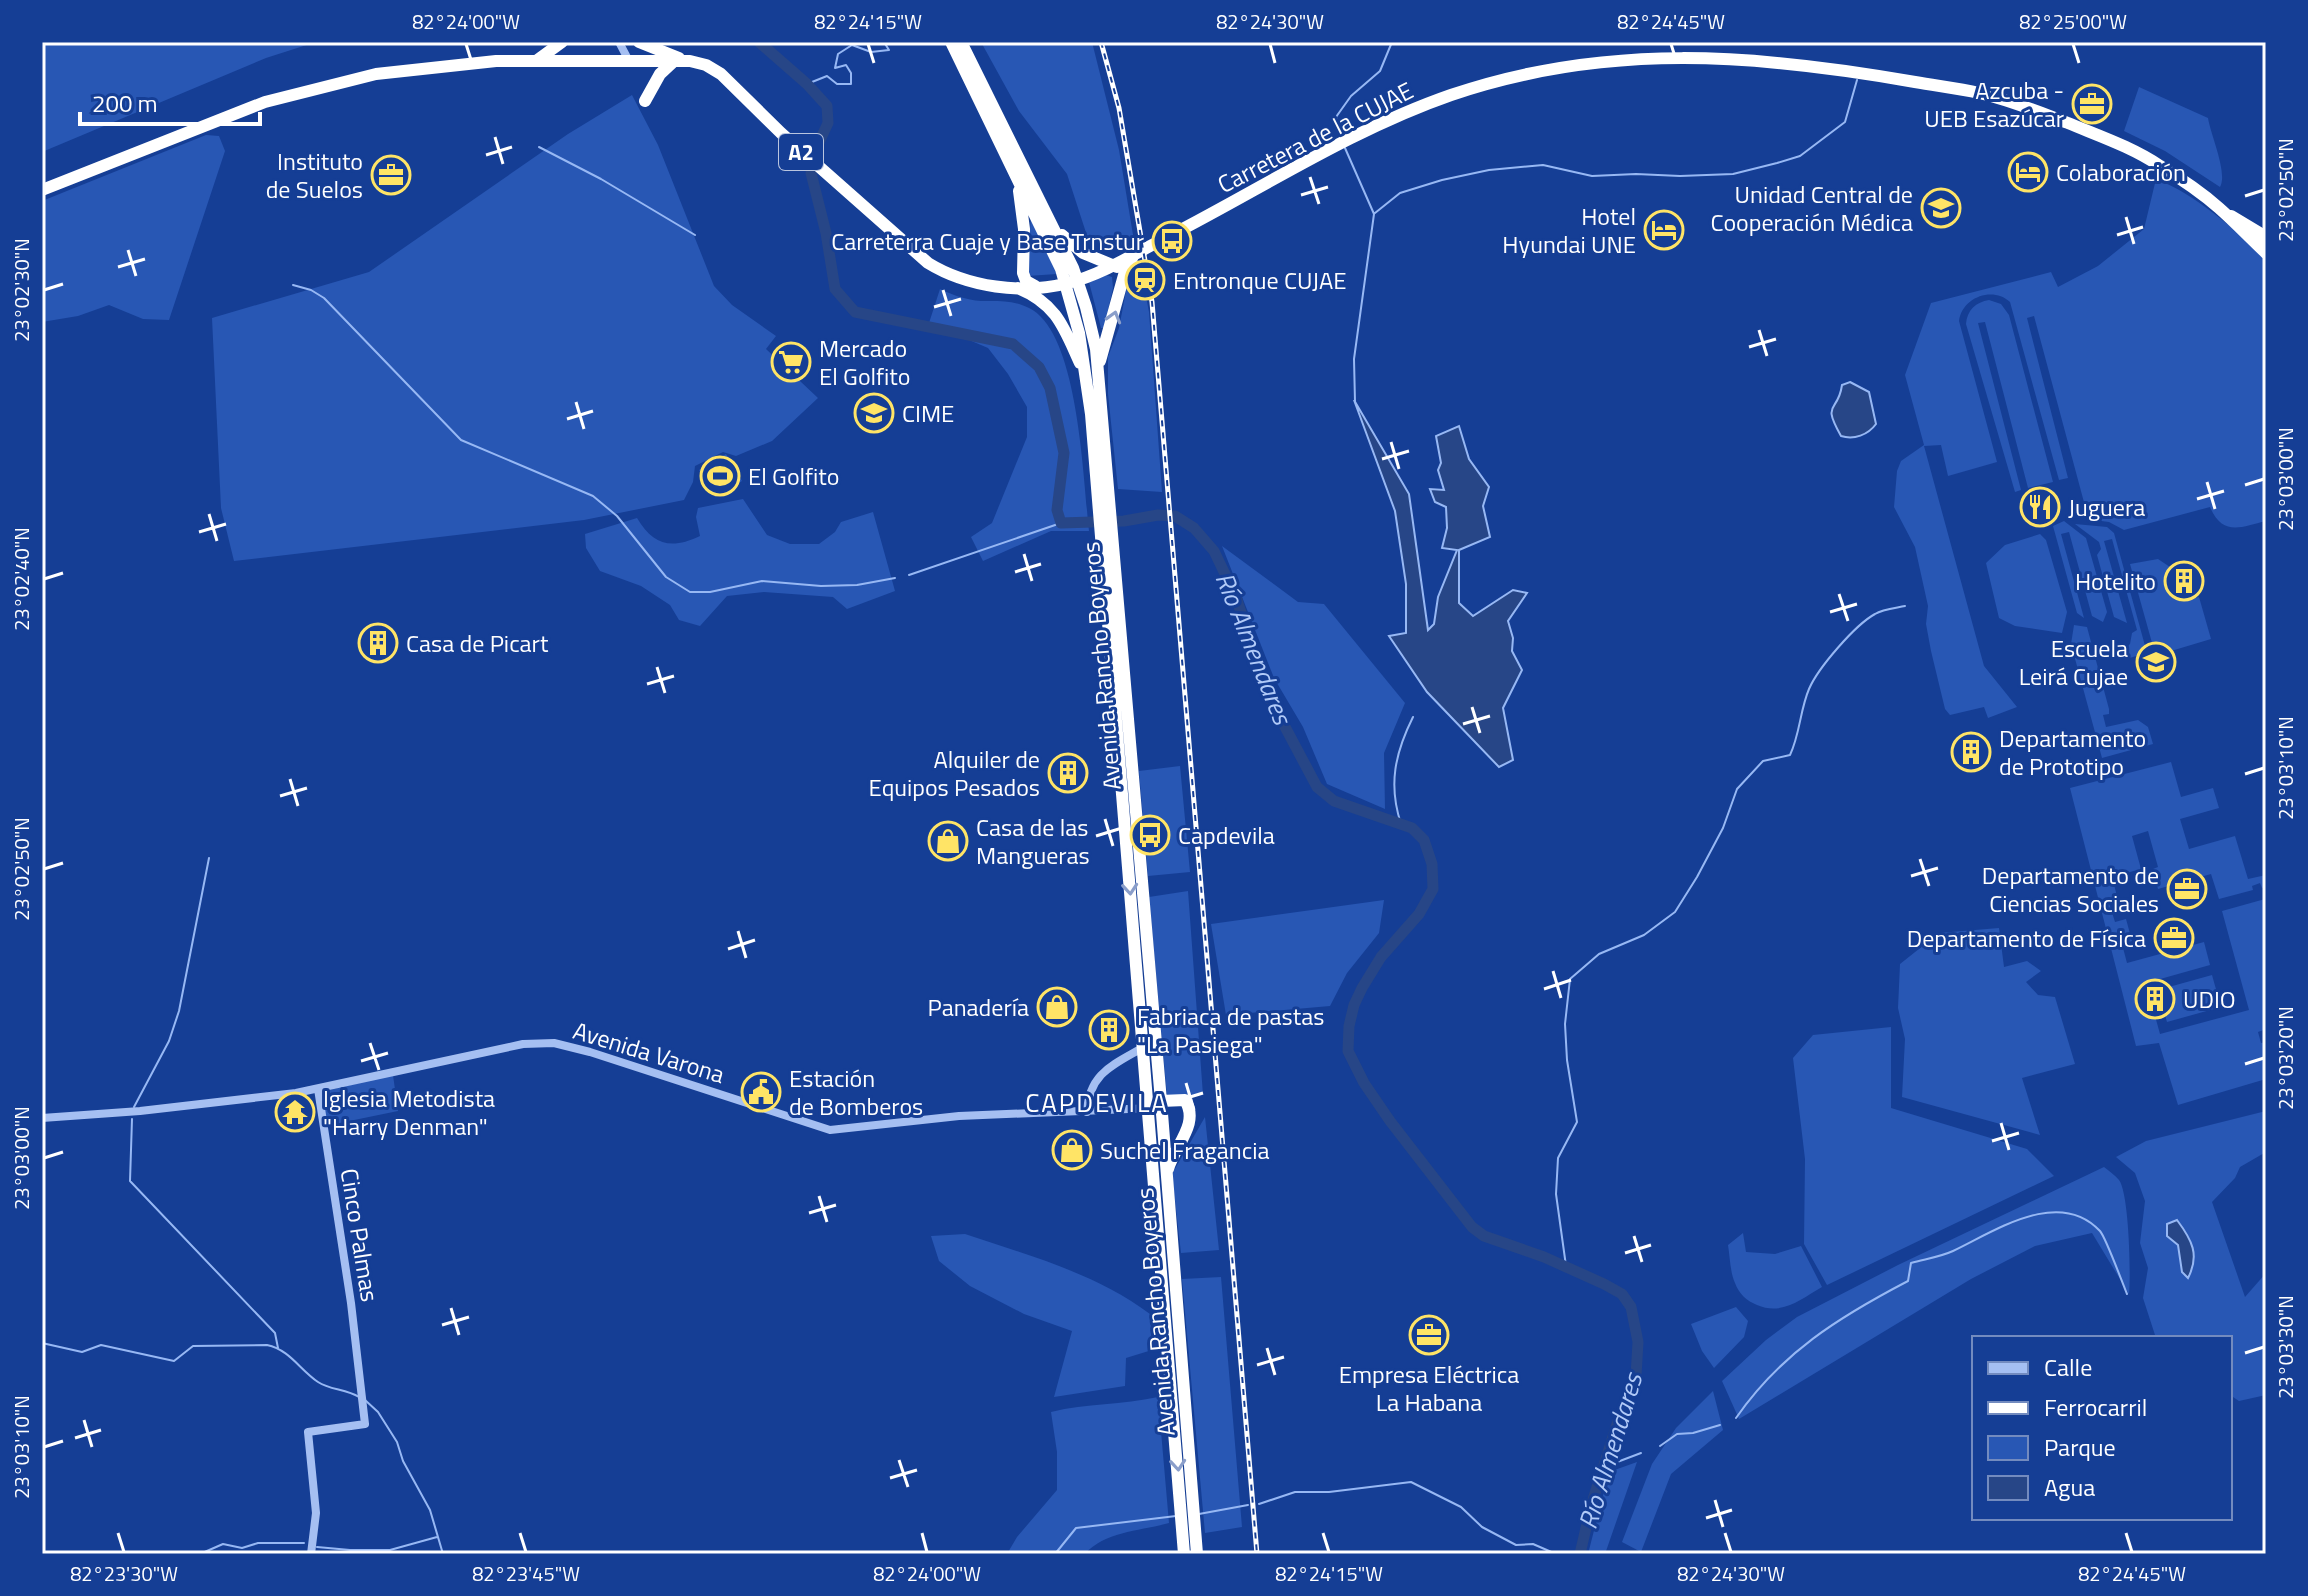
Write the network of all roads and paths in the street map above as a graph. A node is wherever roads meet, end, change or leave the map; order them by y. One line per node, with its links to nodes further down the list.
1 (562, 42): 7 (highway)
2 (619, 42): 8 (street)
3 (639, 42): 9 (highway)
4 (951, 42): 11 (highway, Avenida Rancho Boyeros)
5 (961, 42): 14 (highway, Avenida Rancho Boyeros)
6 (675, 60): 8 (highway, A2); 9 (highway, A2); 10 (highway)
7 (535, 61): 8 (highway, A2); 12 (highway, A2)
8 (629, 61)
9 (690, 61): 22 (highway, A2)
10 (645, 101)
11 (1010, 161): 18 (highway); 21 (highway, Avenida Rancho Boyeros)
12 (42, 190)
13 (2220, 208): 15 (highway, Carretera de la CUJAE); 16 (highway, Carretera de la CUJAE); 17 (highway, Carretera de la CUJAE)
14 (1047, 212): 19 (highway); 21 (highway, Avenida Rancho Boyeros)
15 (2266, 237)
16 (2266, 253)
17 (1134, 254): 19 (highway, Carretera de la CUJAE); 20 (highway)
18 (1022, 258): 22 (highway); 23 (highway)
19 (1113, 265): 20 (highway); 21 (highway, Carretera de la CUJAE)
20 (1123, 281): 25 (highway, one-way to 20)
21 (1072, 282): 23 (highway, A2); 25 (highway, Avenida Rancho Boyeros)
22 (1000, 285): 24 (highway, A2)
23 (1036, 286): 24 (highway, A2)
24 (1015, 287): 25 (highway)
25 (1094, 382): 26 (highway, Avenida Rancho Boyeros)
26 (1109, 559): 27 (highway, Avenida Rancho Boyeros, one-way to 27); 29 (highway, Avenida Rancho Boyeros)
27 (1144, 1047): 29 (highway, Avenida Rancho Boyeros); 30 (street)
28 (318, 1089): 30 (street, Avenida Varona); 31 (street, Avenida Varona); 35 (street, Cinco Palmas)
29 (1157, 1106): 30 (street, Avenida Varona); 32 (highway, Avenida Rancho Boyeros); 32 (highway); 33 (highway, Avenida Rancho Boyeros, one-way to 33)
30 (1087, 1112)
31 (42, 1118)
32 (1166, 1176): 33 (highway, Avenida Rancho Boyeros)
33 (1187, 1505): 34 (highway, Avenida Rancho Boyeros)
34 (1188, 1523): 36 (highway, Avenida Rancho Boyeros); 37 (highway, Avenida Rancho Boyeros)
35 (311, 1554)
36 (1184, 1554)
37 (1197, 1554)

